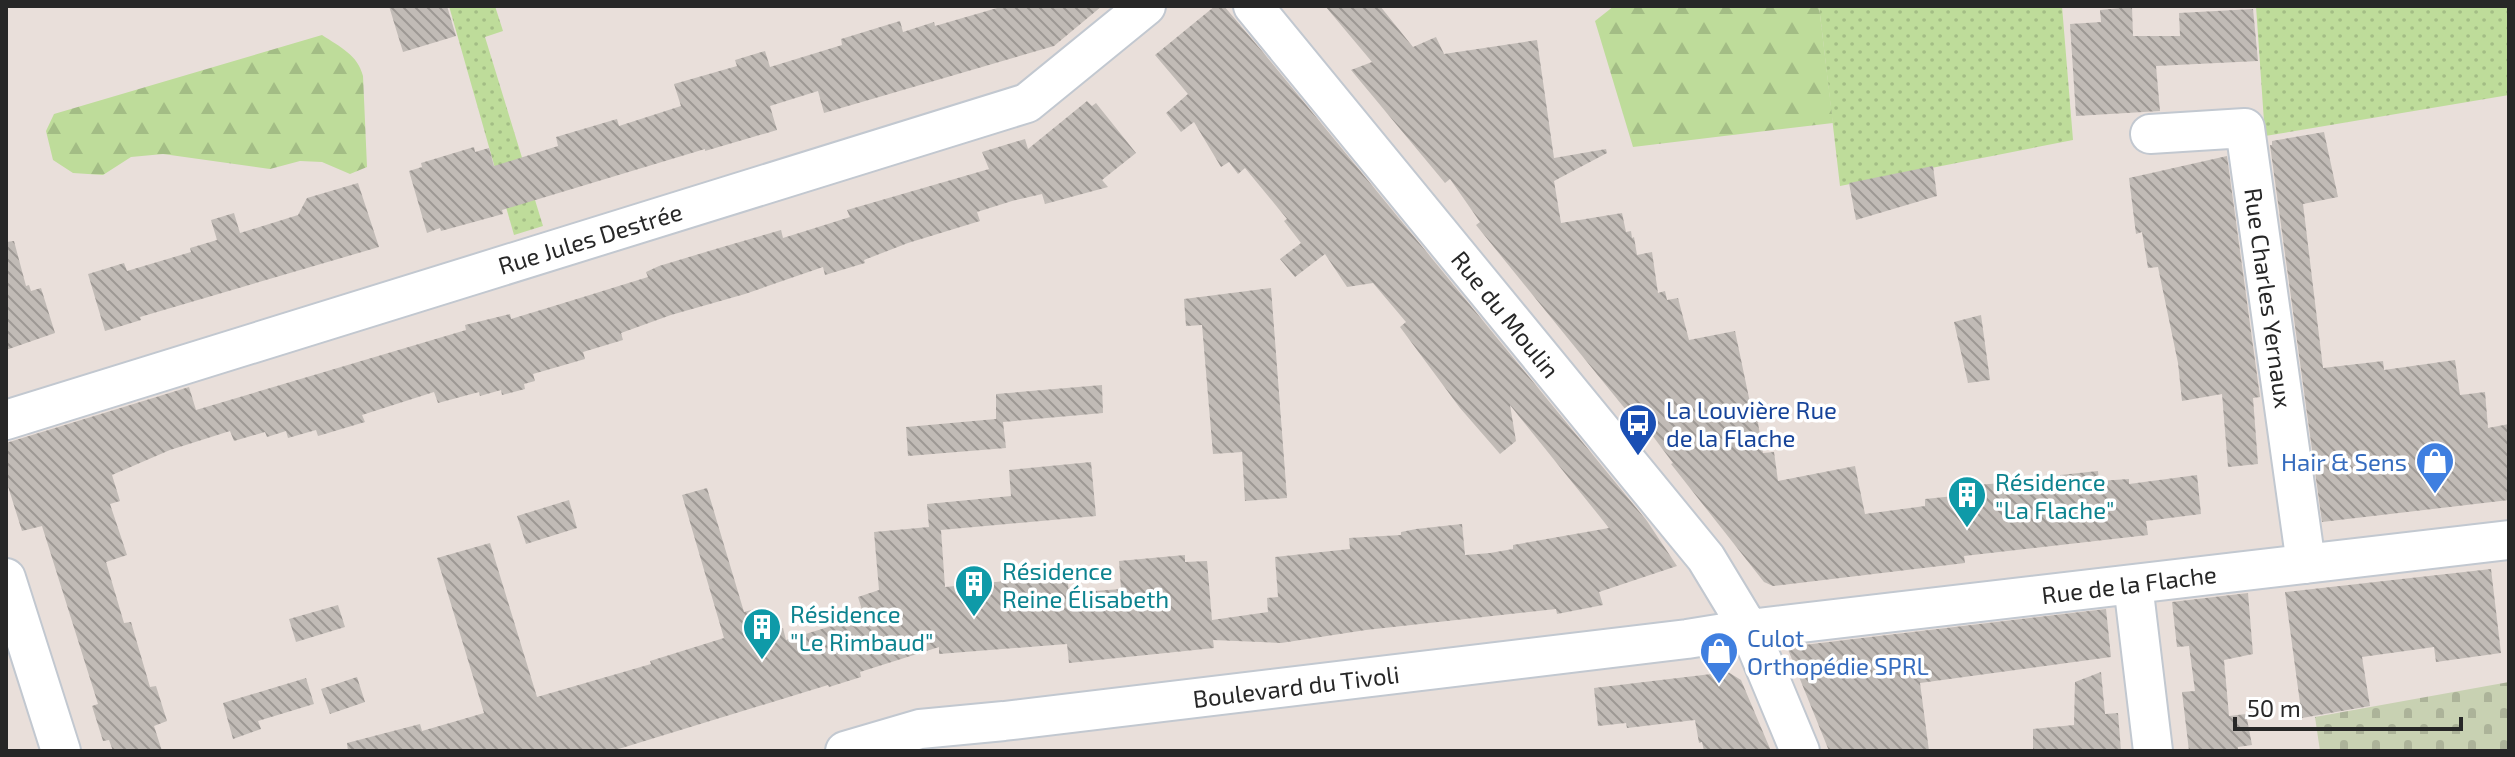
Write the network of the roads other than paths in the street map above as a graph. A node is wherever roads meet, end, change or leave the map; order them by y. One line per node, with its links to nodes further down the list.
1 (1146, 6): 4 (street, Rue Jules Destrée)
2 (1253, 6): 9 (street, Rue du Moulin)
3 (2150, 134): 6 (street, Rue Charles Yernaux)
4 (6, 420)
5 (2509, 540): 6 (street, Rue de la Flache)
6 (2306, 564): 8 (street, Rue de la Flache)
7 (6, 578): 11 (street)
8 (2133, 584): 9 (street, Rue de la Flache); 14 (street)
9 (1749, 629): 10 (street, Boulevard du Tivoli); 13 (street, Rue du Moulin)
10 (1009, 736): 12 (street, Boulevard du Tivoli)
11 (61, 751)
12 (845, 751)
13 (1800, 751)
14 (2153, 751)

